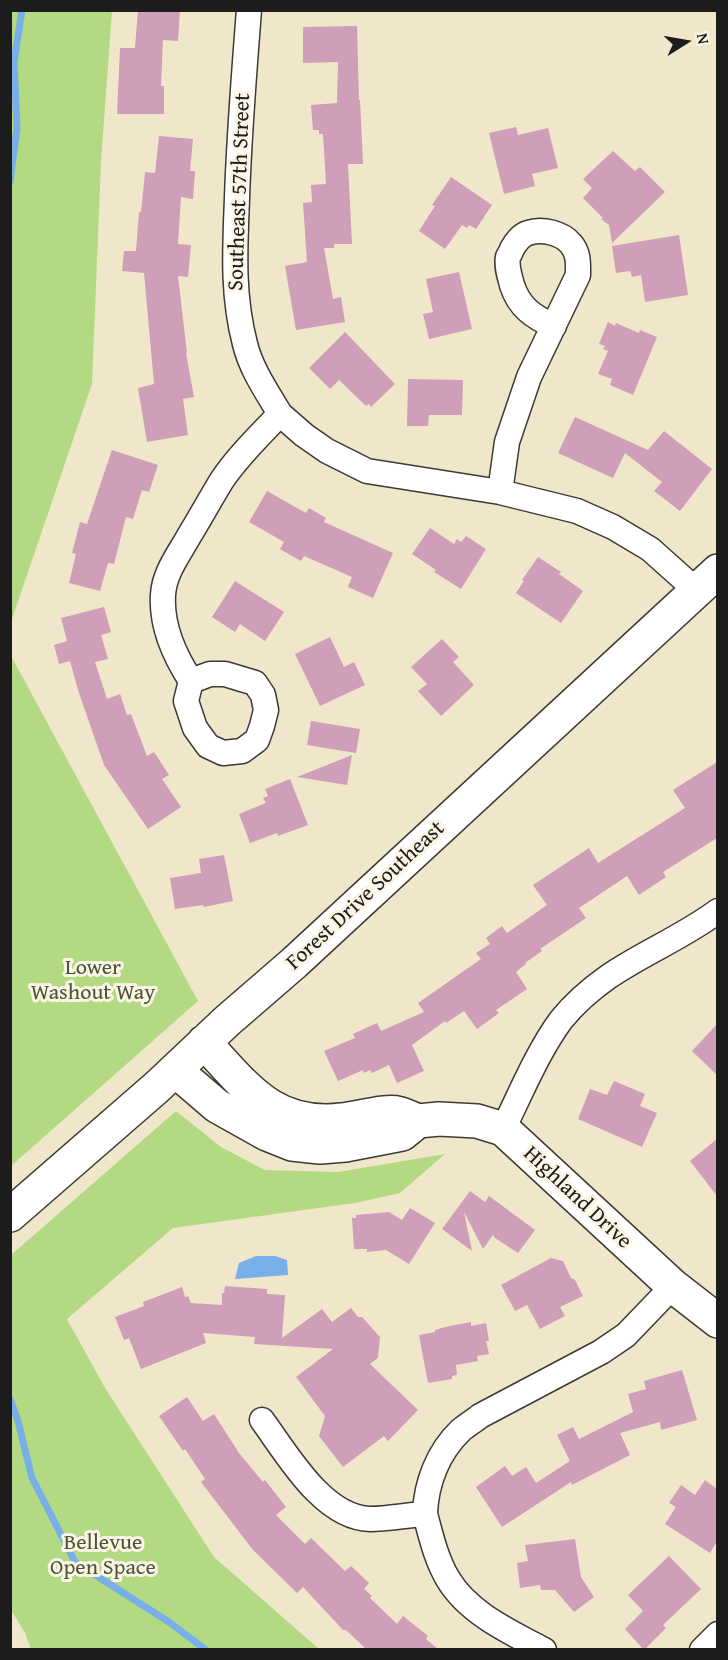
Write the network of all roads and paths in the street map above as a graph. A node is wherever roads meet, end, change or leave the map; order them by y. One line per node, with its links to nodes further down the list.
1 (249, 10): 3 (street, Southeast 57th Street)
2 (554, 326): 4 (street)
3 (280, 414): 4 (street, Southeast 57th Street); 6 (street)
4 (500, 492): 5 (street, Southeast 57th Street)
5 (707, 581): 8 (main road, Forest Drive Southeast)
6 (190, 681)
7 (717, 911): 11 (street)
8 (204, 1042): 9 (main road, Forest Drive Southeast); 10 (main road, Highland Drive)
9 (175, 1070): 10 (main road, Highland Drive); 12 (main road, Forest Drive Southeast)
10 (418, 1121): 11 (main road, Highland Drive)
11 (503, 1129): 13 (main road, Highland Drive)
12 (10, 1215)
13 (673, 1286): 14 (main road, Highland Drive); 16 (street)
14 (717, 1321)
15 (261, 1420): 16 (street)
16 (425, 1514): 18 (street)
17 (717, 1634): 19 (street)
18 (544, 1650)
19 (702, 1650)

